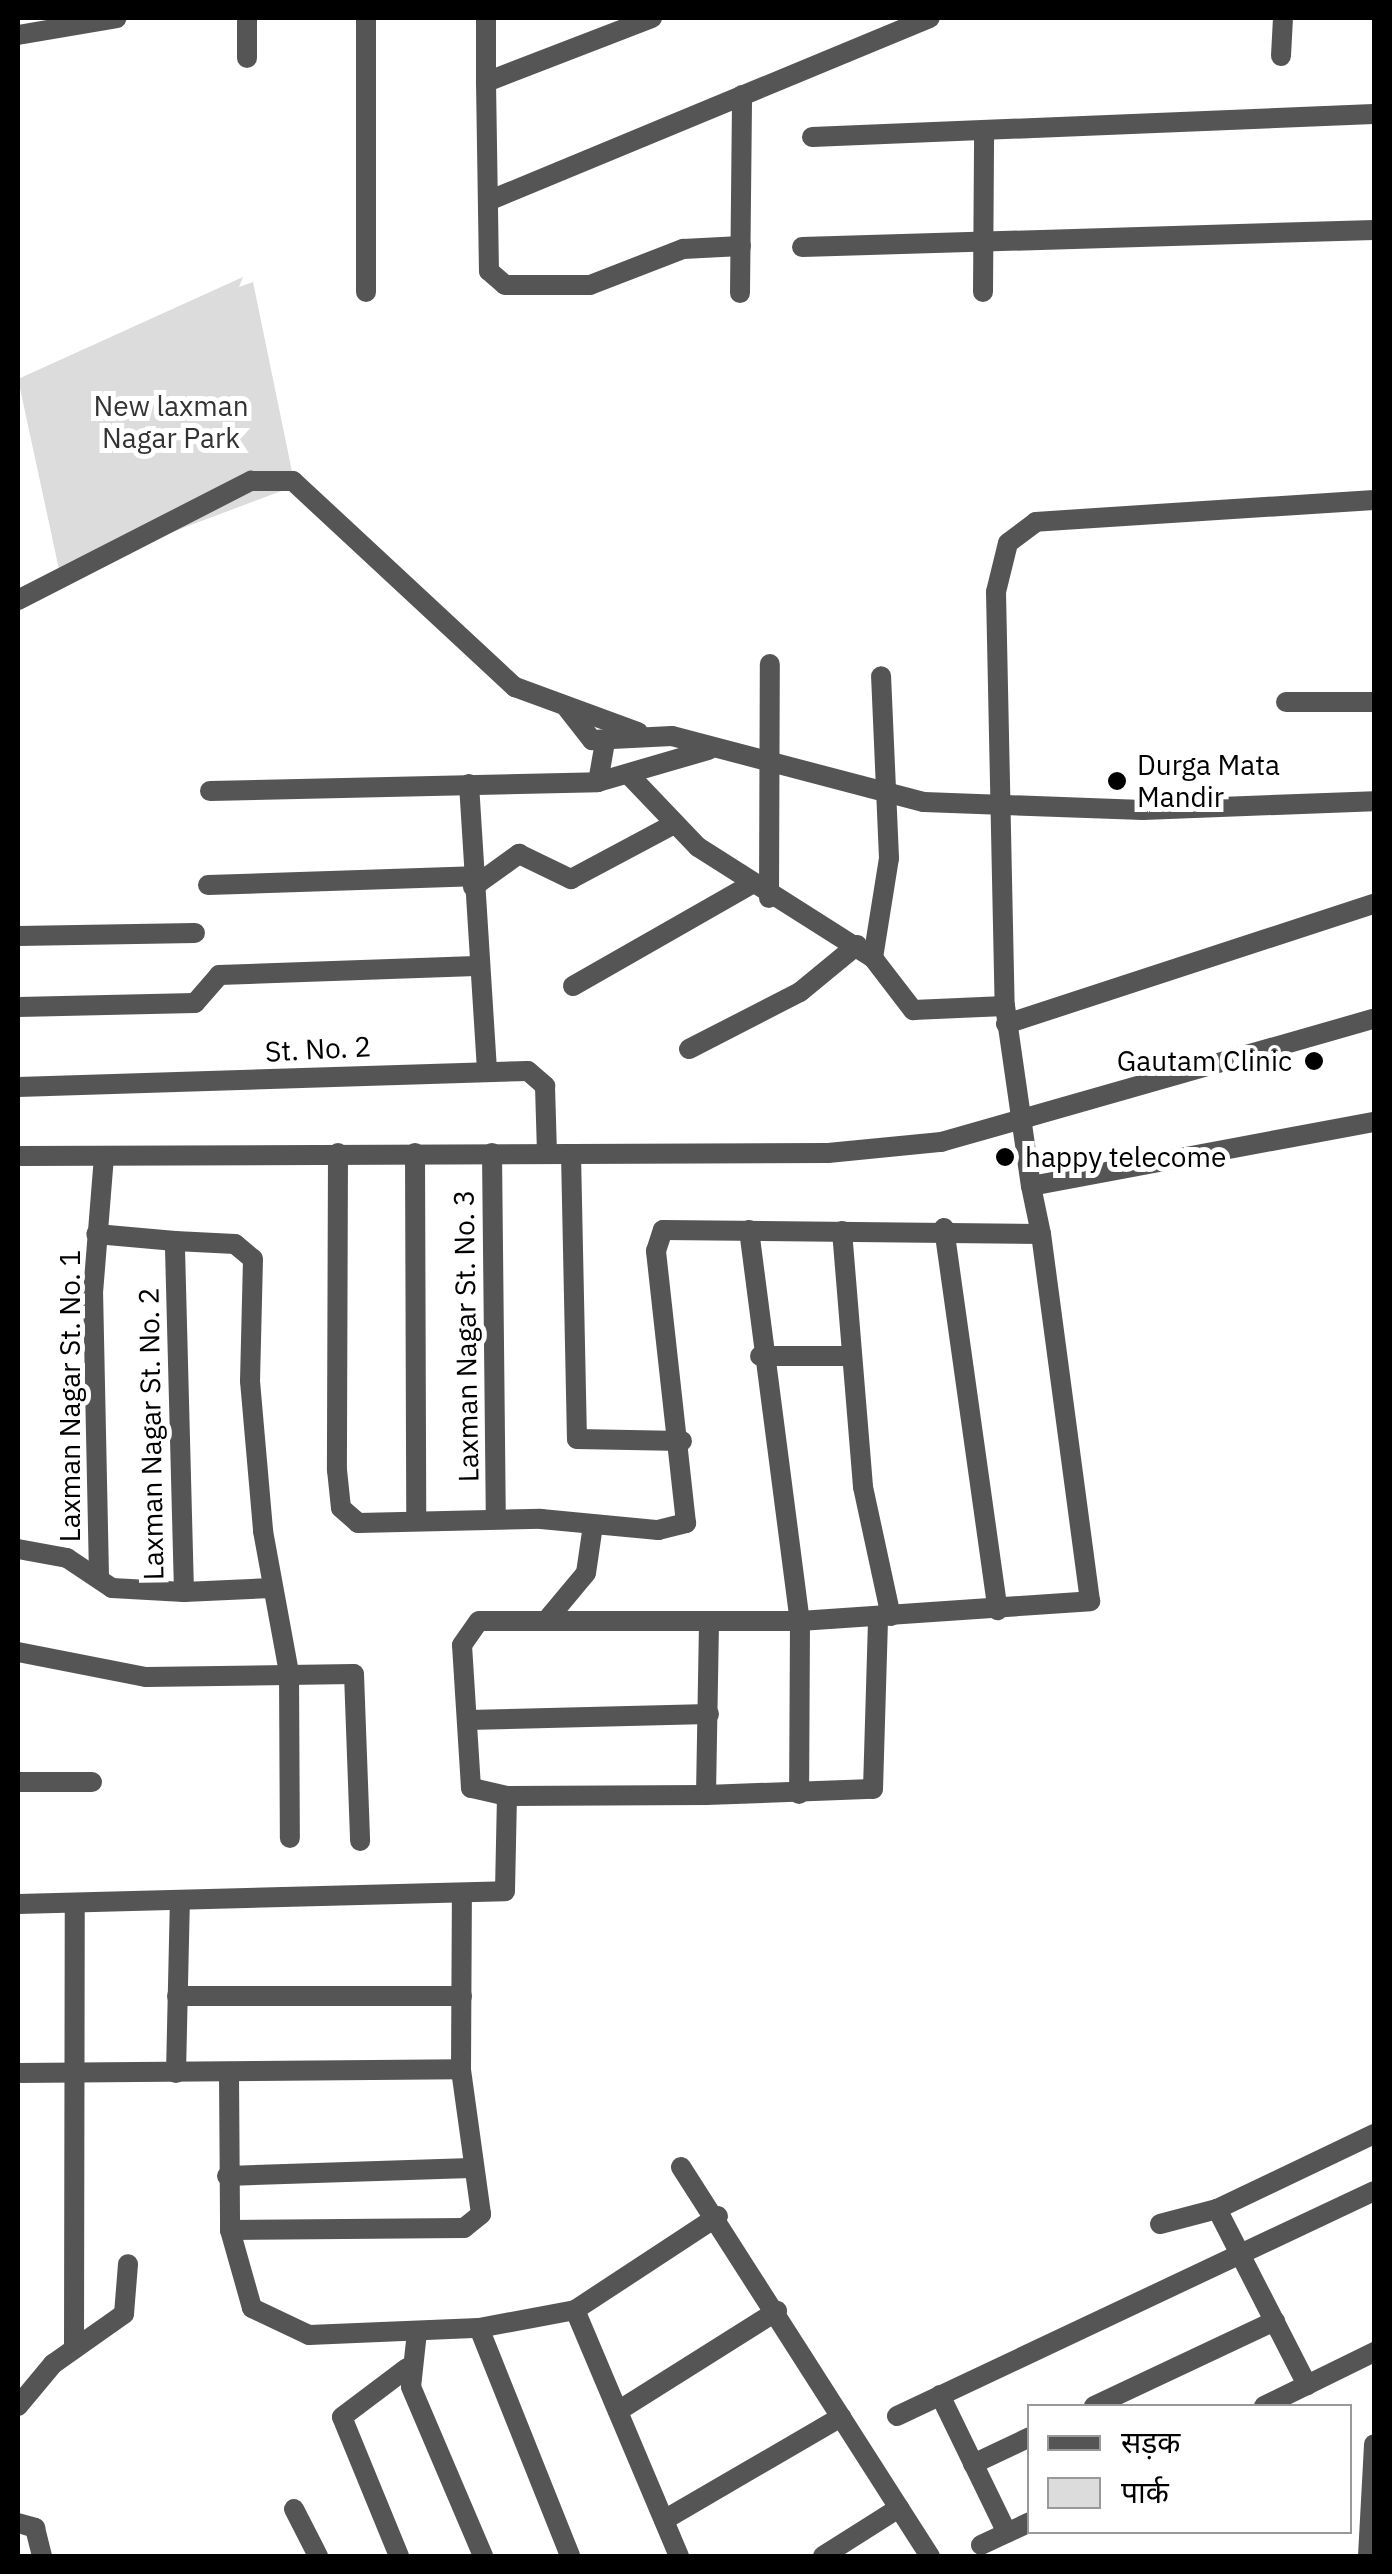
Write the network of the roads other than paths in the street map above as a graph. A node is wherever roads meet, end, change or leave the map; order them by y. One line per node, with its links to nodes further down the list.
1 (118, 18): 8 (street)
2 (247, 18): 10 (street)
3 (366, 18): 21 (street)
4 (486, 18): 11 (street)
5 (652, 18): 11 (street)
6 (930, 18): 12 (street)
7 (1283, 18): 9 (street)
8 (18, 35)
9 (1282, 56)
10 (247, 58)
11 (486, 82): 16 (street)
12 (742, 95): 16 (street); 19 (street)
13 (1374, 114): 14 (street)
14 (984, 131): 15 (street); 18 (street)
15 (812, 136)
16 (488, 200): 19 (street)
17 (1374, 230): 18 (street)
18 (984, 242): 20 (street); 22 (street)
19 (741, 246): 23 (street)
20 (802, 247)
21 (366, 292)
22 (983, 292)
23 (740, 294)
24 (1374, 500): 41 (street)
25 (18, 600): 30 (street)
26 (770, 664): 34 (street)
27 (882, 676): 39 (street)
28 (1286, 702): 29 (street)
29 (1374, 702)
30 (567, 708): 31 (street); 32 (street)
31 (638, 732): 32 (street); 33 (street)
32 (605, 742): 36 (street)
33 (708, 750): 34 (street); 35 (street)
34 (772, 767): 39 (street); 46 (street)
35 (631, 777): 36 (street); 42 (street)
36 (598, 782): 37 (street)
37 (469, 784): 38 (street); 43 (street)
38 (210, 791)
39 (886, 794): 41 (street); 50 (street)
40 (1374, 802): 41 (street)
41 (1000, 806): 54 (street)
42 (672, 825): 43 (street); 45 (street)
43 (473, 881): 44 (street); 51 (street)
44 (208, 885)
45 (750, 885): 46 (street); 52 (street)
46 (769, 898): 50 (street)
47 (1374, 904): 54 (street)
48 (195, 933): 49 (street)
49 (18, 936)
50 (865, 952): 54 (street); 56 (street)
51 (476, 966): 53 (street); 57 (street)
52 (573, 986)
53 (18, 1008)
54 (1006, 1015): 59 (street)
55 (1374, 1019): 59 (street)
56 (689, 1049)
57 (486, 1069): 58 (street, St. No. 2); 64 (street, St. No. 2)
58 (18, 1087)
59 (1022, 1121): 65 (street); 68 (street)
60 (1374, 1122): 68 (street)
61 (492, 1152): 63 (street); 64 (street); 78 (street, Laxman Nagar St. No. 3)
62 (338, 1153): 63 (street); 67 (street); 79 (street)
63 (415, 1153): 79 (street)
64 (547, 1154): 65 (street)
65 (572, 1154): 77 (street)
66 (18, 1156): 67 (street)
67 (104, 1156): 72 (street, Laxman Nagar St. No. 1)
68 (1031, 1186): 73 (street)
69 (944, 1228): 71 (street); 73 (street); 85 (street)
70 (749, 1230): 71 (street); 75 (street); 77 (street)
71 (842, 1231): 76 (street)
72 (96, 1234): 74 (street); 82 (street, Laxman Nagar St. No. 1)
73 (1041, 1234): 85 (street)
74 (175, 1240): 83 (street); 84 (street, Laxman Nagar St. No. 2)
75 (760, 1356): 76 (street); 88 (street)
76 (848, 1356): 86 (street)
77 (682, 1441): 80 (street)
78 (496, 1519): 79 (street); 80 (street)
79 (416, 1520)
80 (593, 1526): 87 (street)
81 (18, 1549): 82 (street, Laxman Nagar St. No. 2)
82 (99, 1576): 84 (street, Laxman Nagar St. No. 2)
83 (272, 1588): 84 (street); 91 (street)
84 (184, 1592)
85 (998, 1610): 86 (street)
86 (885, 1617): 88 (street); 97 (street)
87 (546, 1621): 89 (street); 93 (street)
88 (800, 1621): 89 (street); 97 (street)
89 (710, 1622): 92 (street)
90 (18, 1652): 91 (street)
91 (289, 1673): 99 (street); 100 (street)
92 (708, 1714): 93 (street); 96 (street)
93 (468, 1720): 98 (street)
94 (18, 1782): 95 (street)
95 (92, 1782)
96 (706, 1794): 97 (street); 98 (street)
97 (799, 1794)
98 (507, 1796): 101 (street)
99 (290, 1838)
100 (360, 1841)
101 (462, 1898): 102 (street); 106 (street)
102 (180, 1900): 104 (street); 105 (street)
103 (18, 1904): 104 (street)
104 (75, 1904): 109 (street)
105 (178, 1996): 106 (street); 110 (street)
106 (462, 1996): 107 (street)
107 (462, 2069): 111 (street); 114 (street)
108 (18, 2072): 109 (street)
109 (74, 2072): 110 (street); 128 (street)
110 (176, 2073): 111 (street)
111 (229, 2074): 115 (street)
112 (1374, 2134): 117 (street)
113 (681, 2166): 118 (street)
114 (471, 2168): 115 (street); 120 (street)
115 (227, 2176): 120 (street)
116 (1374, 2191): 121 (street)
117 (1217, 2208): 119 (street); 121 (street)
118 (718, 2216): 123 (street); 124 (street)
119 (1160, 2224)
120 (230, 2230): 127 (street)
121 (1239, 2252): 125 (street); 132 (street)
122 (128, 2264): 128 (street)
123 (575, 2310): 126 (street); 136 (street)
124 (777, 2311): 136 (street); 138 (street)
125 (1275, 2322): 131 (street); 133 (street)
126 (480, 2328): 127 (street); 154 (street)
127 (416, 2332): 130 (street)
128 (74, 2347): 135 (street)
129 (1374, 2352): 131 (street)
130 (407, 2368): 152 (street); 153 (street)
131 (1308, 2385): 134 (street)
132 (940, 2395): 137 (street); 141 (street)
133 (1098, 2404)
134 (1268, 2404)
135 (18, 2406)
136 (618, 2412): 145 (street)
137 (896, 2416)
138 (841, 2417): 143 (street); 145 (street)
139 (1027, 2438): 141 (street)
140 (1374, 2444): 142 (street)
141 (974, 2464): 148 (street)
142 (1374, 2479): 158 (street)
143 (899, 2508): 156 (street); 157 (street)
144 (294, 2509): 151 (street)
145 (664, 2520): 155 (street)
146 (18, 2523): 150 (street)
147 (1027, 2523): 148 (street)
148 (1006, 2533): 149 (street)
149 (981, 2545)
150 (42, 2556)
151 (318, 2556)
152 (399, 2556)
153 (483, 2556)
154 (570, 2556)
155 (679, 2556)
156 (824, 2556)
157 (930, 2556)
158 (1368, 2556)

